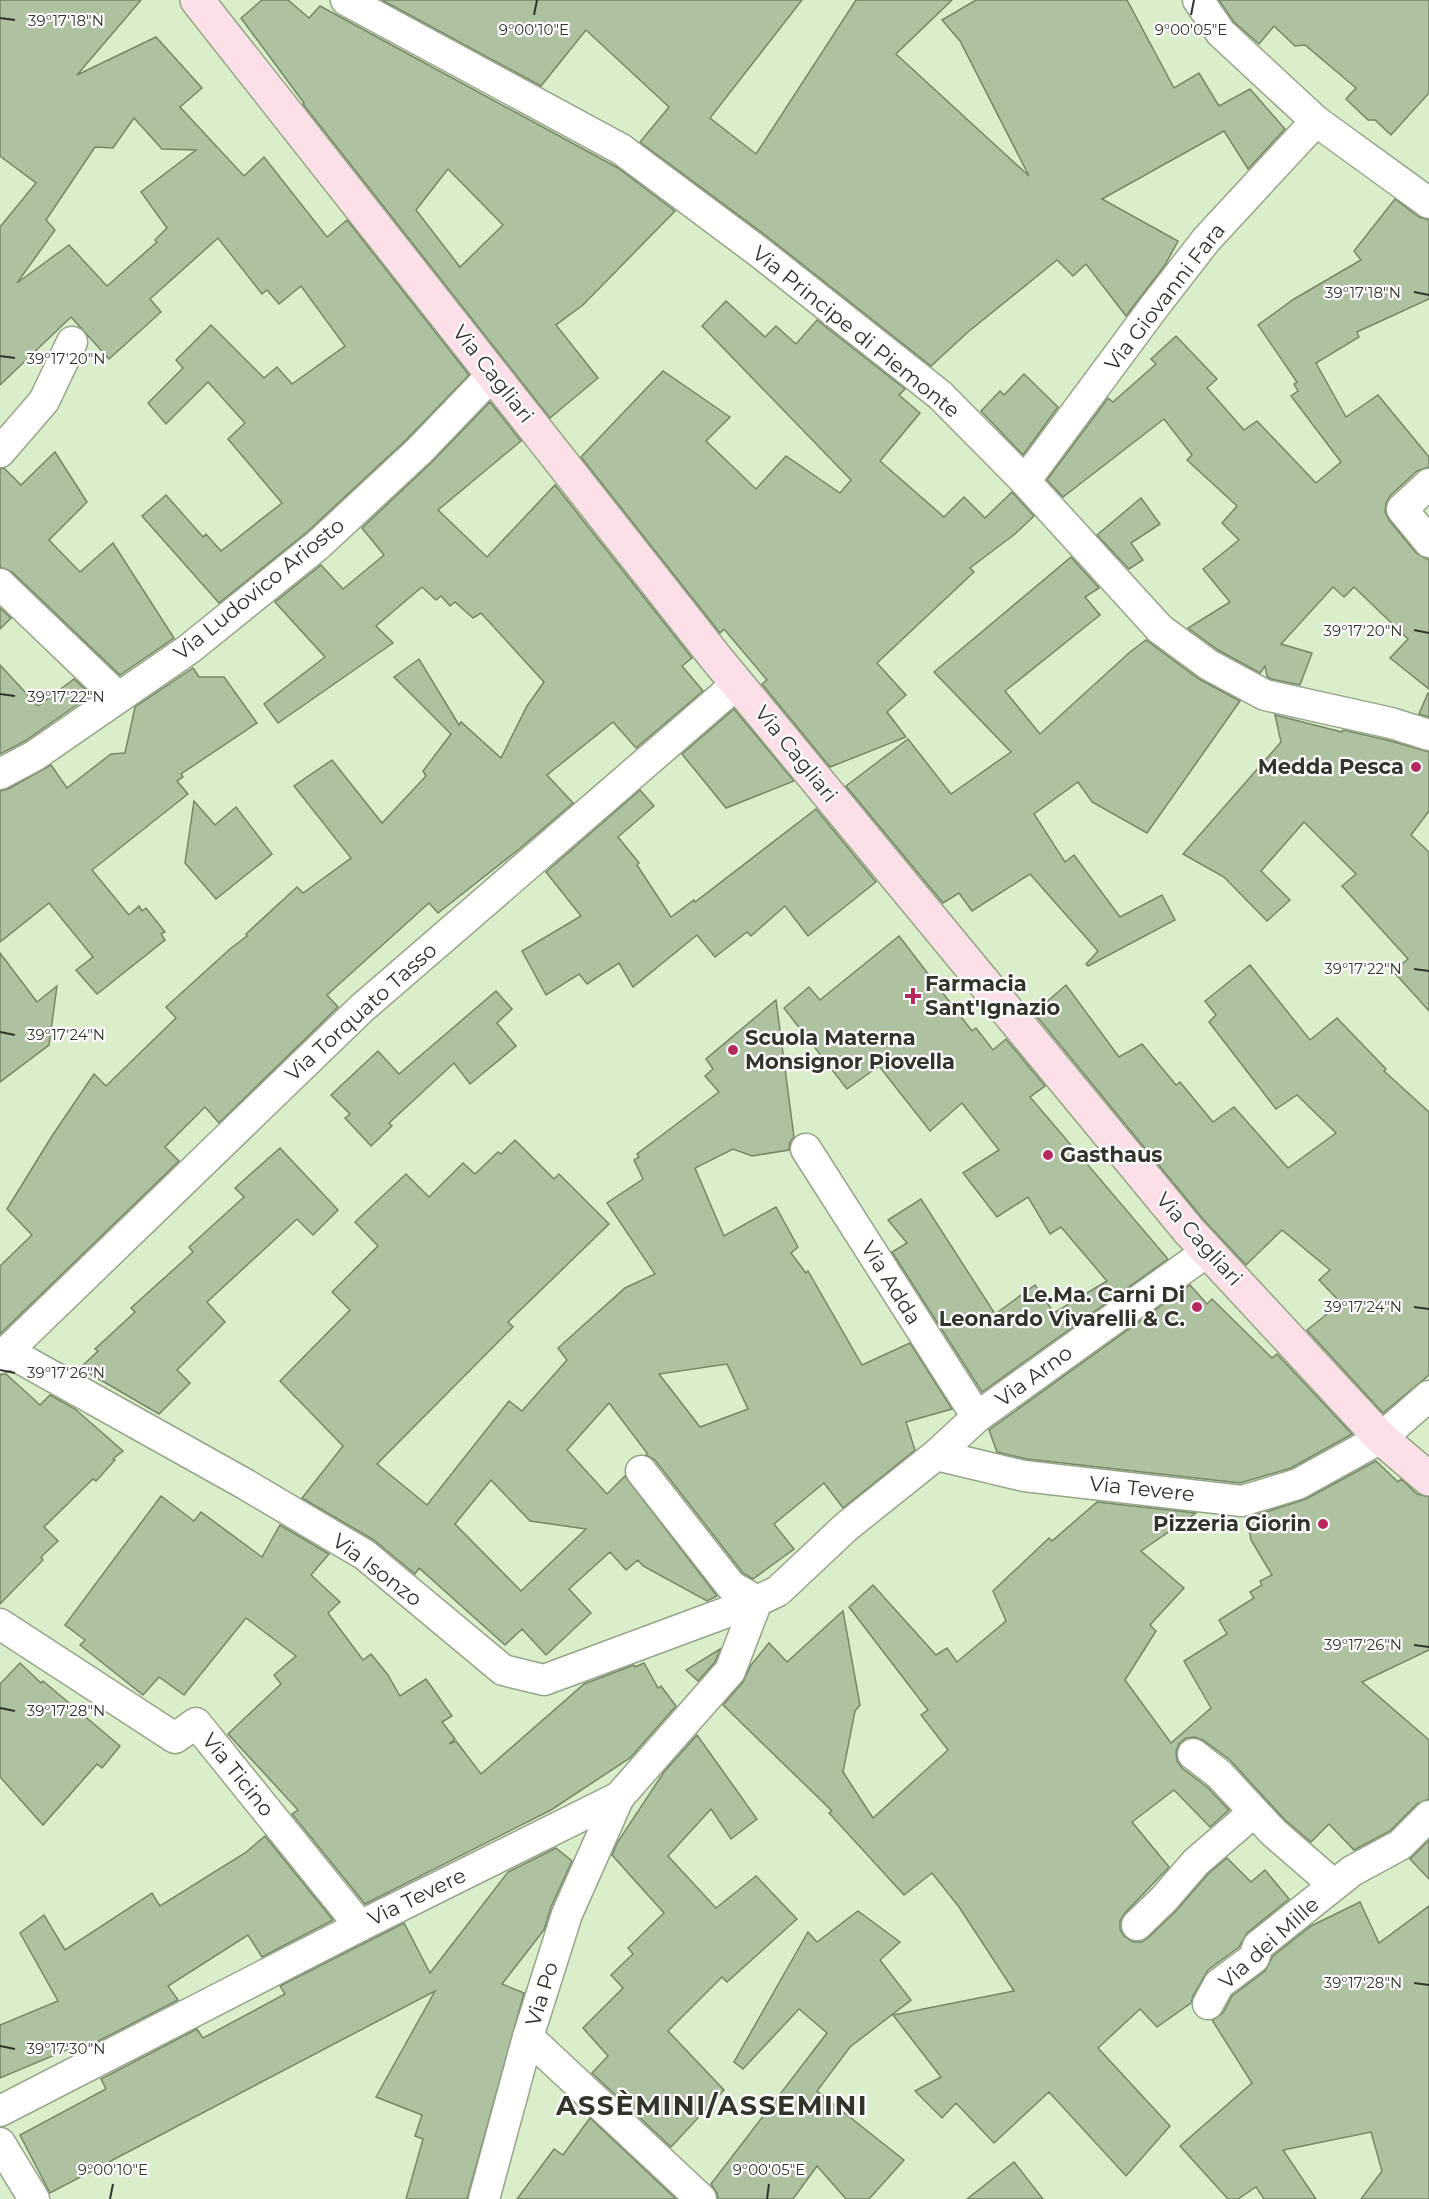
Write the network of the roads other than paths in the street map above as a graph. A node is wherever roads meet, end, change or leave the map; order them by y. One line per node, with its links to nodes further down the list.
1 (197, 0): 7 (main road, Via Cagliari)
2 (346, 0): 9 (street, Via Principe di Piemonte)
3 (1198, 0): 4 (street)
4 (1316, 121): 5 (street); 9 (street, Via Giovanni Fara)
5 (1429, 203)
6 (72, 342): 8 (street)
7 (493, 374): 13 (main road, Via Cagliari); 14 (street, Via Ludovico Ariosto)
8 (0, 452)
9 (1025, 481): 15 (street, Via Principe di Piemonte)
10 (1429, 484): 11 (street)
11 (1429, 542)
12 (0, 584): 14 (street)
13 (738, 683): 18 (main road, Via Cagliari); 19 (street, Via Torquato Tasso)
14 (118, 697): 16 (street, Via Ludovico Ariosto)
15 (1429, 735)
16 (0, 774)
17 (806, 1149): 21 (street, Via Adda)
18 (1208, 1251): 21 (street, Via Arno); 22 (main road, Via Cagliari)
19 (4, 1354): 26 (street, Via Isonzo)
20 (1429, 1396): 22 (street, Via Tevere)
21 (977, 1417): 23 (street)
22 (1381, 1438): 23 (street, Via Tevere); 25 (main road, Via Cagliari)
23 (936, 1455): 26 (street)
24 (641, 1471): 26 (street)
25 (1429, 1479)
26 (757, 1601): 29 (street, Via Tevere)
27 (0, 1624): 34 (street, Via Ticino)
28 (1193, 1754): 30 (street, Via dei Mille)
29 (619, 1797): 34 (street, Via Tevere); 36 (street, Via Po)
30 (1254, 1812): 32 (street, Via dei Mille); 33 (street)
31 (1429, 1816): 32 (street, Via dei Mille)
32 (1334, 1885): 35 (street, Via dei Mille)
33 (1137, 1925)
34 (360, 1926): 37 (street, Via Tevere)
35 (1208, 2004)
36 (528, 2037): 40 (street, Via Po); 41 (street)
37 (0, 2111)
38 (0, 2144): 39 (street)
39 (34, 2199)
40 (484, 2199)
41 (701, 2199)

